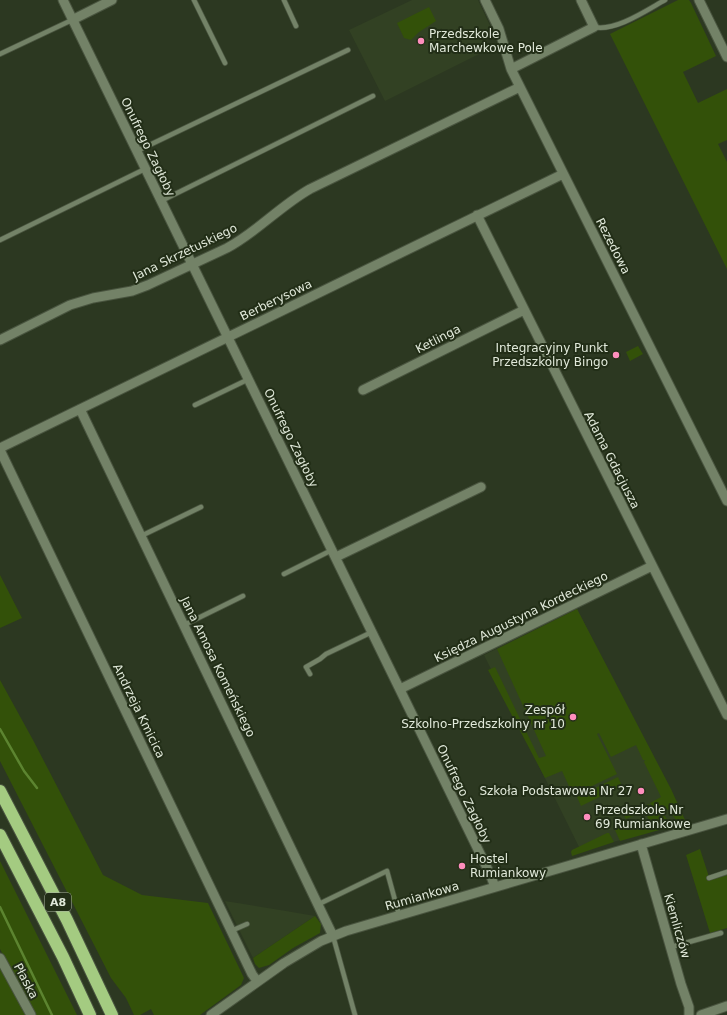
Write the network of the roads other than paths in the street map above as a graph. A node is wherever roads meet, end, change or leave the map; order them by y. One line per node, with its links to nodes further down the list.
1 (63, 0): 9 (street, Onufrego Zagłoby)
2 (112, 0): 9 (street)
3 (194, 0): 15 (lane)
4 (284, 0): 10 (lane)
5 (484, 0): 16 (street, Rezedowa)
6 (581, 0): 11 (street)
7 (665, 0): 11 (lane)
8 (699, 0): 14 (street)
9 (72, 20): 13 (lane); 19 (street, Onufrego Zagłoby)
10 (296, 26)
11 (598, 28): 16 (street)
12 (348, 50): 19 (lane)
13 (0, 54)
14 (727, 57)
15 (225, 63)
16 (511, 69): 17 (street, Rezedowa)
17 (520, 86): 21 (street, Rezedowa); 25 (street, Jana Skrzetuskiego)
18 (373, 96): 22 (lane)
19 (137, 151): 20 (street, Onufrego Zagłoby)
20 (145, 170): 22 (street, Onufrego Zagłoby); 24 (lane)
21 (563, 174): 23 (street, Berberysowa); 35 (street, Rezedowa)
22 (161, 201): 25 (street, Onufrego Zagłoby)
23 (477, 215): 26 (street, Adama Gdacjusza); 27 (street, Berberysowa)
24 (0, 240)
25 (192, 264): 27 (street, Onufrego Zagłoby); 28 (street, Jana Skrzetuskiego)
26 (524, 310): 30 (street, Ketlinga); 39 (street, Adama Gdacjusza)
27 (228, 337): 29 (street, Onufrego Zagłoby); 32 (street, Berberysowa)
28 (0, 340)
29 (249, 379): 31 (lane); 38 (street, Onufrego Zagłoby)
30 (363, 390)
31 (195, 405)
32 (80, 409): 33 (street, Berberysowa); 37 (street, Jana Amosa Komeńskiego)
33 (0, 449): 57 (street, Andrzeja Kmicica)
34 (481, 487): 38 (street)
35 (727, 500)
36 (201, 507): 37 (lane)
37 (141, 536): 42 (street, Jana Amosa Komeńskiego)
38 (334, 554): 40 (lane); 43 (street, Onufrego Zagłoby)
39 (652, 566): 45 (street, Księdza Augustyna Kordeckiego); 46 (street, Adama Gdacjusza)
40 (284, 574)
41 (243, 596): 42 (lane)
42 (184, 625): 54 (street, Jana Amosa Komeńskiego)
43 (372, 632): 44 (lane); 45 (street, Onufrego Zagłoby)
44 (310, 674)
45 (400, 689): 53 (street, Onufrego Zagłoby)
46 (727, 715)
47 (0, 790): 66 (highway, A8)
48 (727, 820): 50 (street, Rumiankowa)
49 (0, 835): 65 (highway, A8)
50 (641, 844): 53 (street, Rumiankowa); 60 (street, Kiemliczów)
51 (727, 872): 52 (lane)
52 (709, 878)
53 (495, 887): 55 (street, Rumiankowa)
54 (318, 904): 55 (lane); 59 (street, Jana Amosa Komeńskiego)
55 (399, 915): 59 (street, Rumiankowa)
56 (247, 924): 57 (lane)
57 (231, 931): 62 (street, Andrzeja Kmicica)
58 (721, 933): 60 (lane)
59 (333, 936): 62 (street, Rumiankowa); 68 (lane)
60 (671, 947): 69 (street, Kiemliczów)
61 (0, 958): 64 (street, Płaska)
62 (257, 981): 67 (street, Rumiankowa)
63 (727, 1006): 70 (street)
64 (31, 1015)
65 (90, 1015)
66 (112, 1015)
67 (211, 1015)
68 (355, 1015)
69 (689, 1015)
70 (701, 1015)

